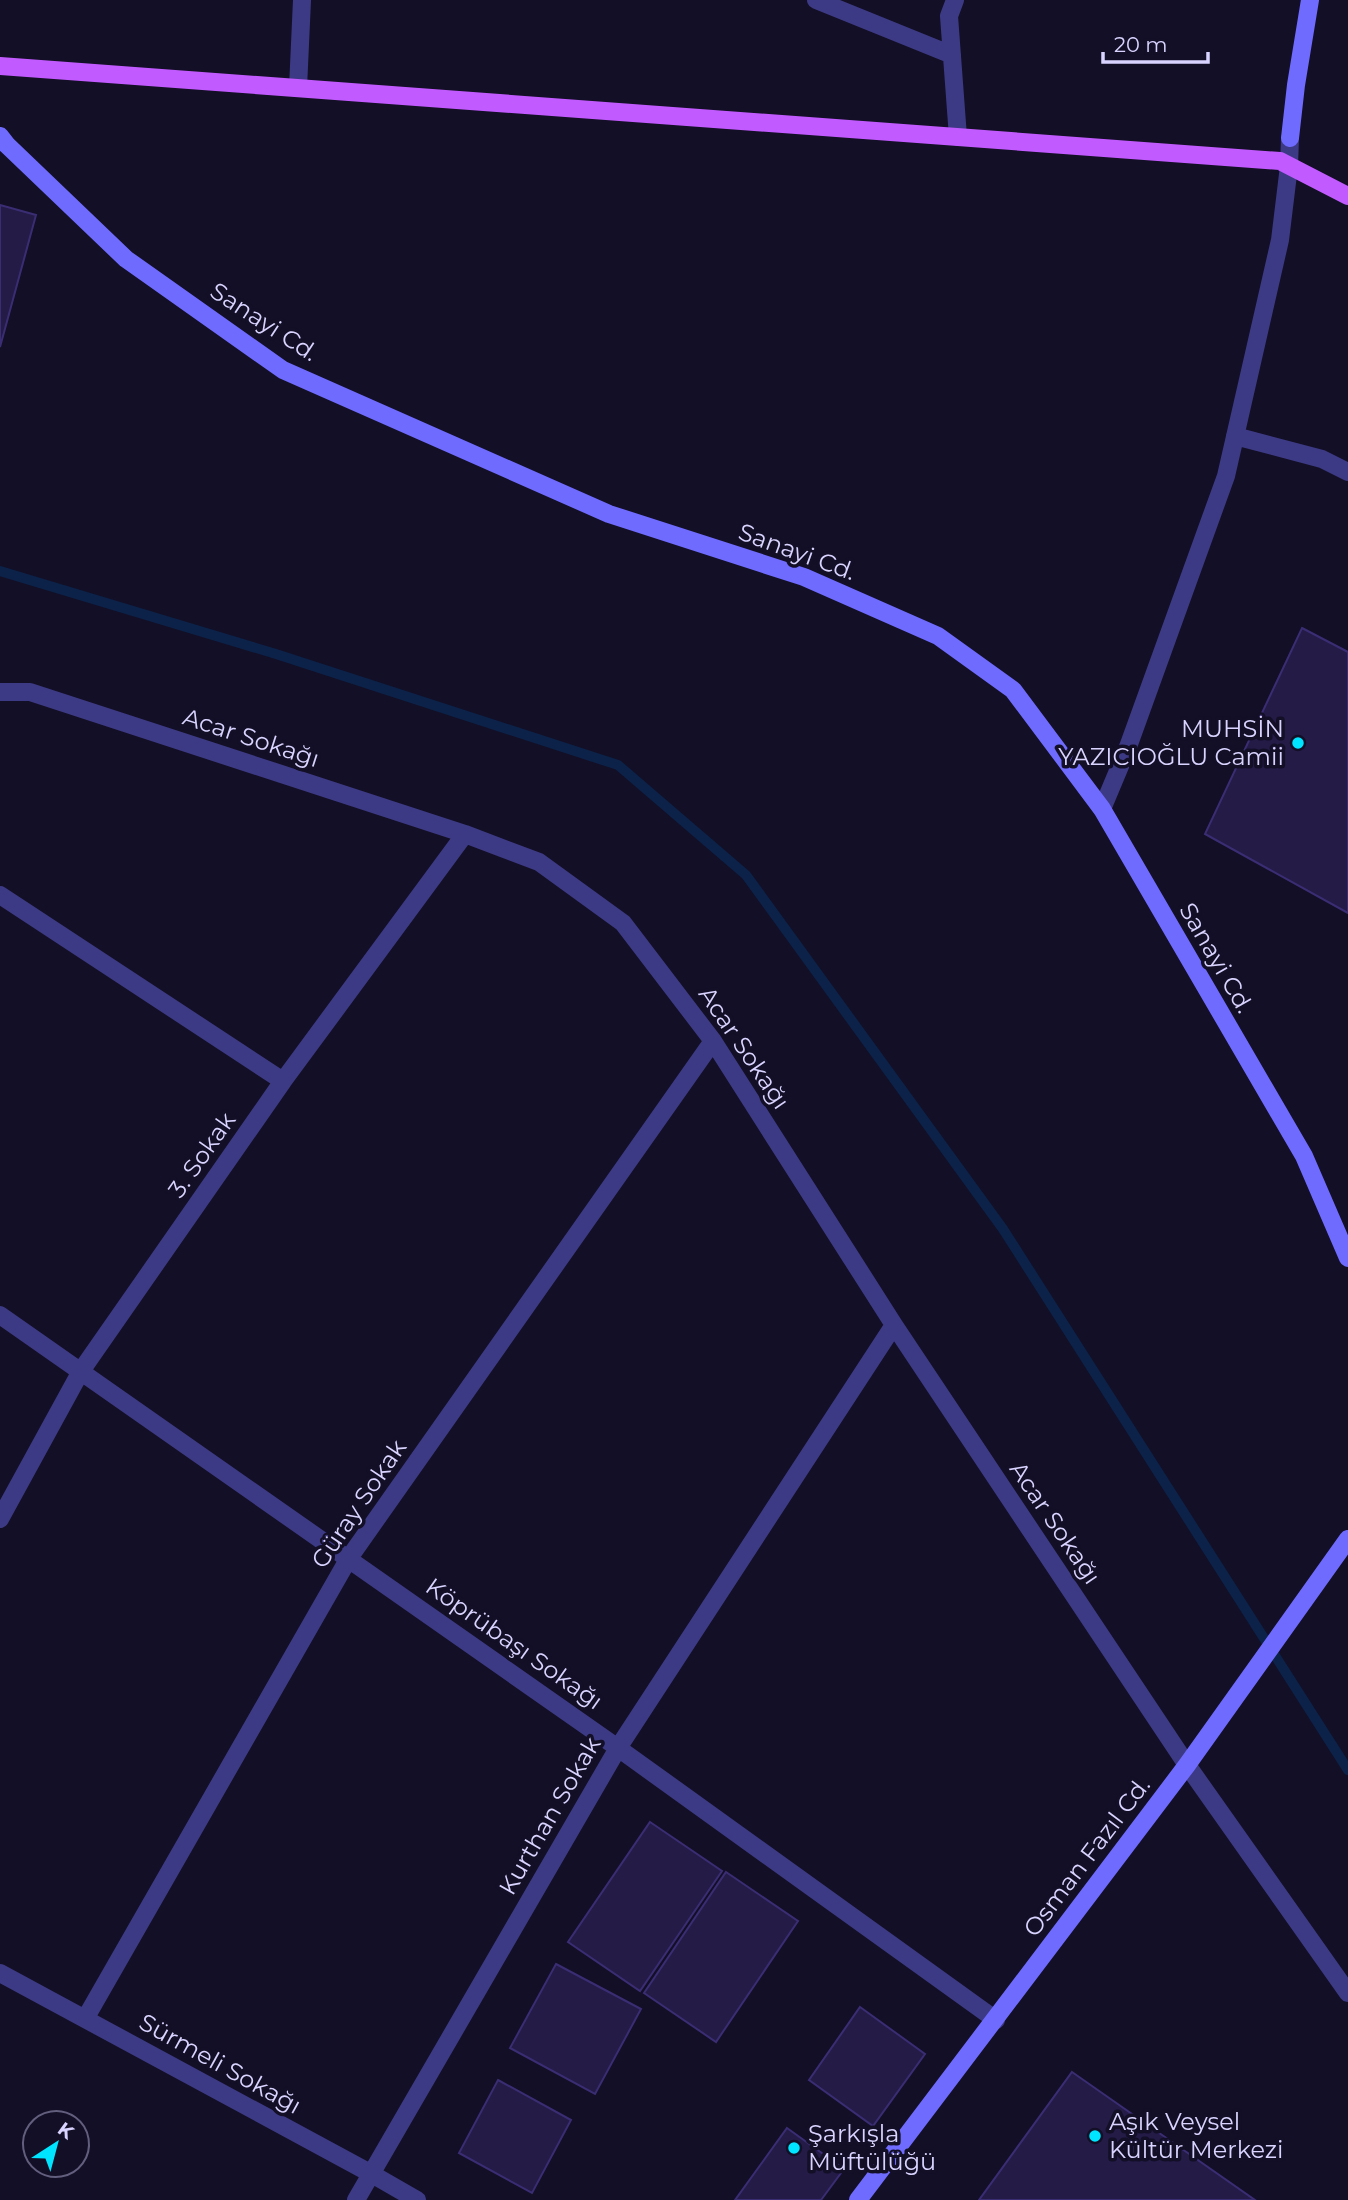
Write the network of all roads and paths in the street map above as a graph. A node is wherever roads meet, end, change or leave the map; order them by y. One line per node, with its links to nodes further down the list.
1 (302, 0): 7 (street)
2 (816, 0): 5 (street)
3 (955, 0): 5 (street)
4 (1310, 0): 10 (street)
5 (952, 55): 9 (street)
6 (0, 66): 7 (main road)
7 (298, 88): 9 (main road)
8 (0, 136): 15 (street, Sanayi Cd.)
9 (958, 137): 10 (main road)
10 (1289, 166): 11 (main road); 12 (street)
11 (1348, 196)
12 (1235, 436): 13 (street); 15 (street)
13 (1348, 472)
14 (0, 692): 16 (street, Acar Sokağı)
15 (1102, 809): 20 (street, Sanayi Cd.)
16 (465, 834): 18 (street, Acar Sokağı); 19 (street, 3. Sokak)
17 (0, 895): 19 (street)
18 (713, 1041): 22 (street, Acar Sokağı); 26 (street, Güray Sokak)
19 (283, 1081): 23 (street, 3. Sokak)
20 (1348, 1258)
21 (0, 1315): 23 (street, Köprübaşı Sokağı)
22 (894, 1325): 27 (street, Kurthan Sokak); 28 (street, Acar Sokağı)
23 (81, 1371): 24 (street, 3. Sokak); 26 (street, Köprübaşı Sokağı)
24 (0, 1519)
25 (1348, 1539): 28 (street, Osman Fazıl Cd.)
26 (349, 1558): 27 (street, Köprübaşı Sokağı); 31 (street, Güray Sokak)
27 (618, 1748): 32 (street, Köprübaşı Sokağı); 33 (street, Kurthan Sokak)
28 (1187, 1765): 30 (street); 32 (street, Osman Fazıl Cd.)
29 (0, 1973): 31 (street, Sürmeli Sokağı)
30 (1348, 1993)
31 (85, 2019): 33 (street, Sürmeli Sokağı)
32 (996, 2020): 36 (street, Osman Fazıl Cd.)
33 (370, 2173): 34 (street, Kurthan Sokak); 35 (street, Sürmeli Sokağı)
34 (356, 2200)
35 (417, 2200)
36 (858, 2200)

